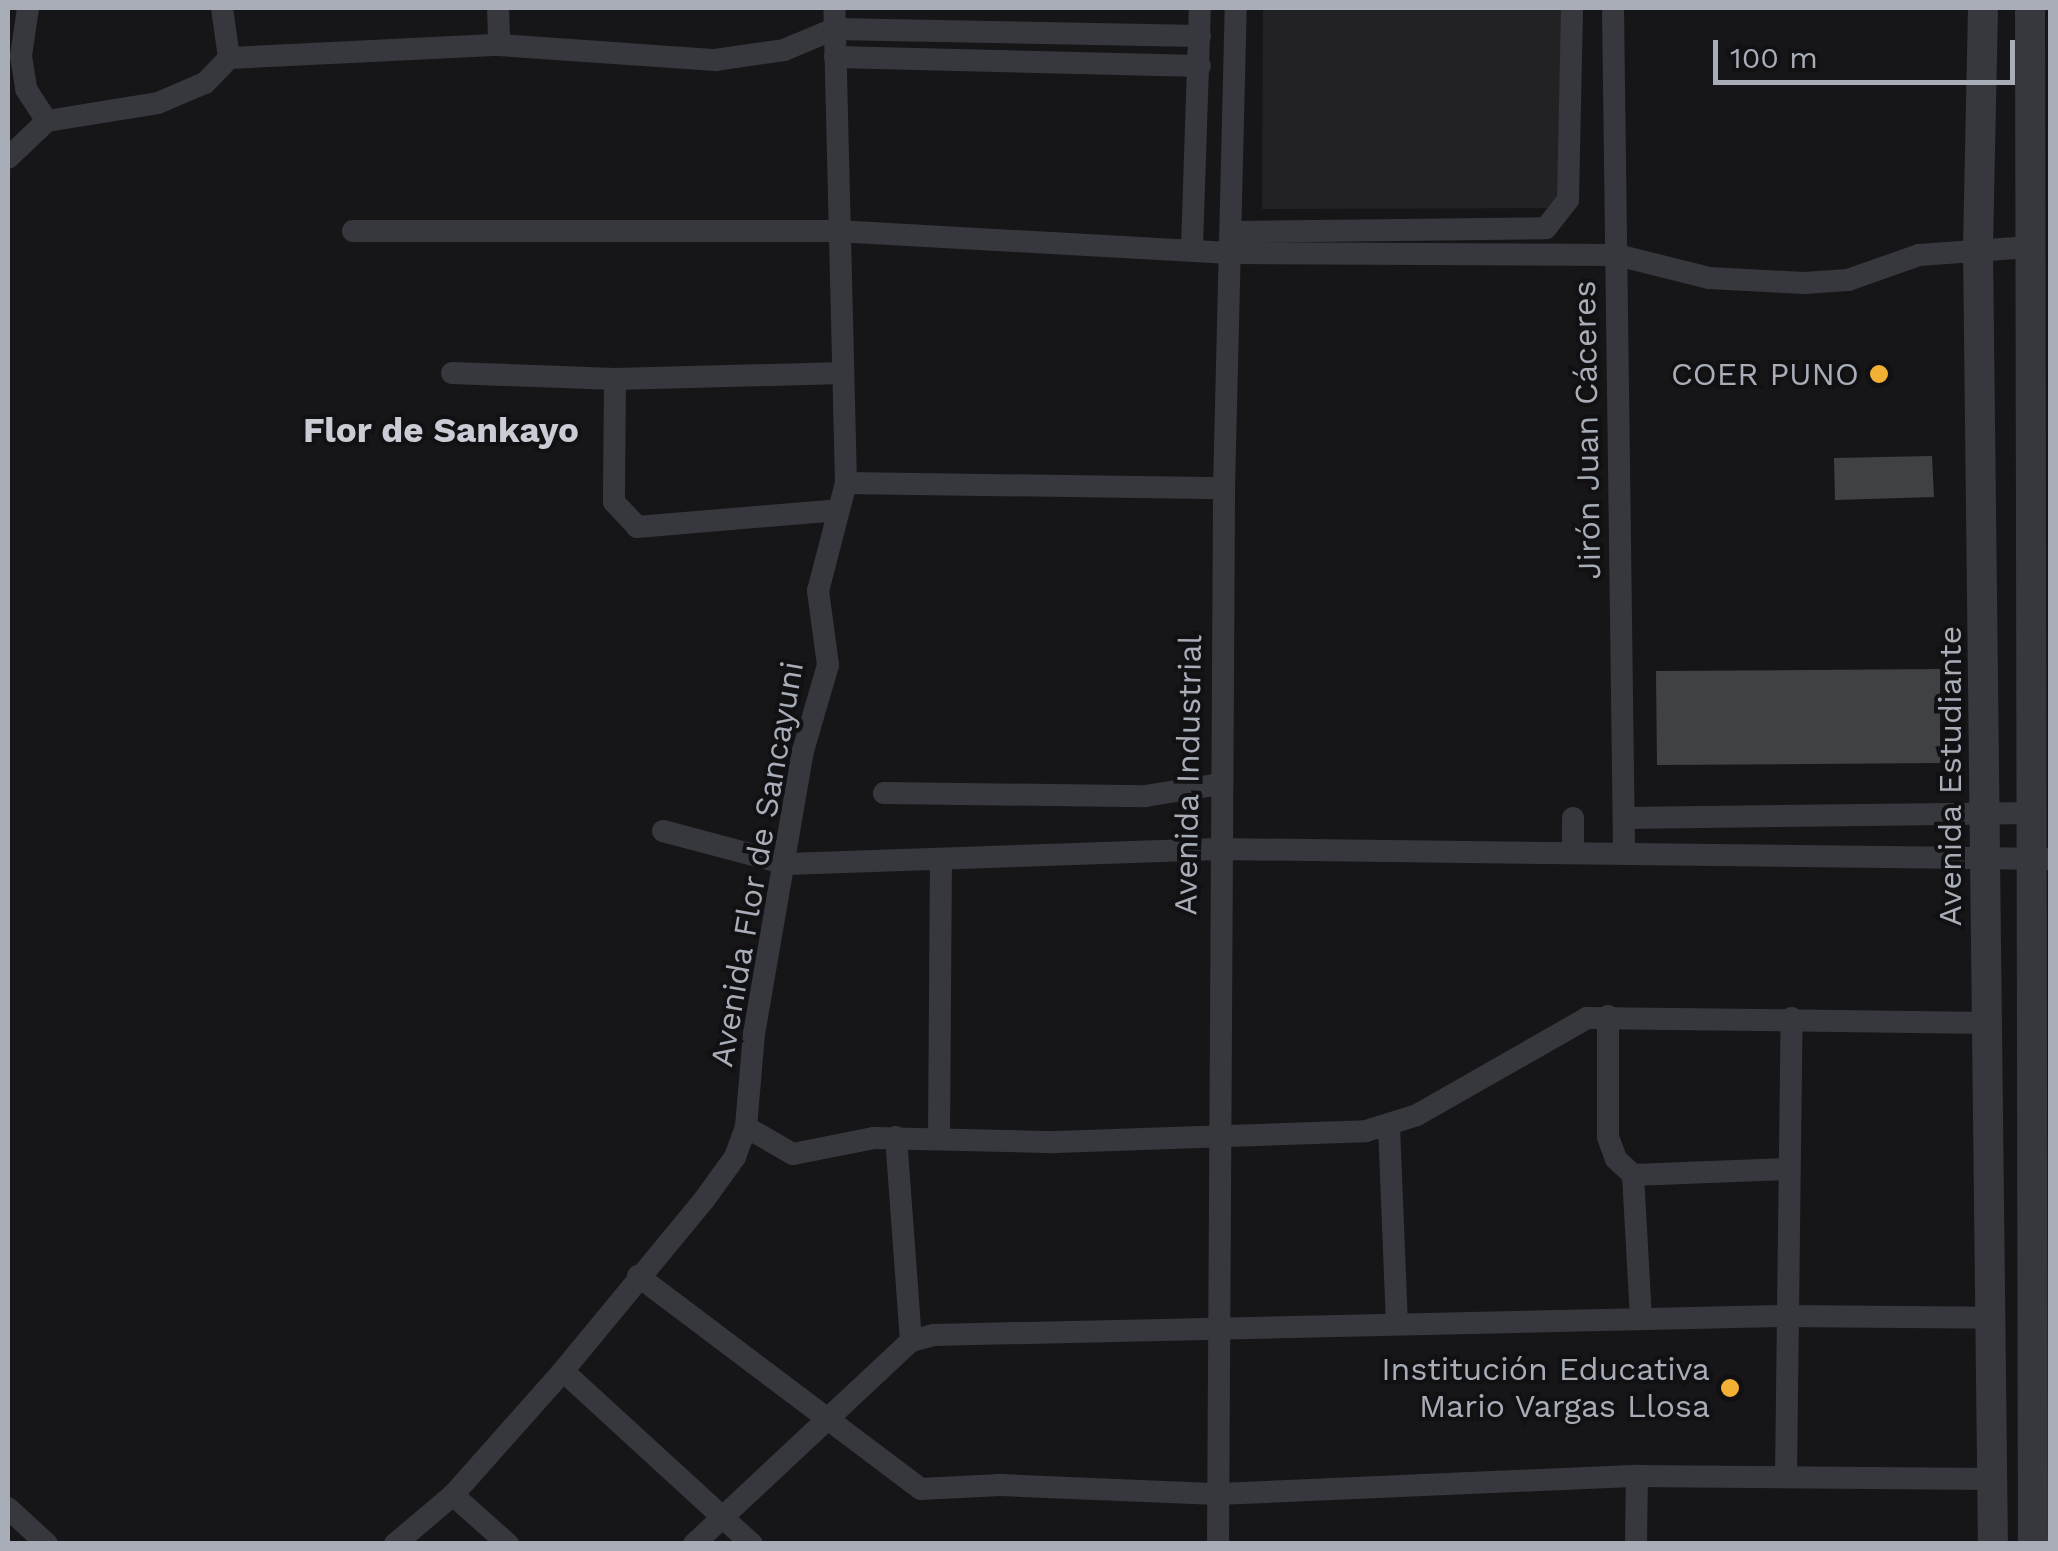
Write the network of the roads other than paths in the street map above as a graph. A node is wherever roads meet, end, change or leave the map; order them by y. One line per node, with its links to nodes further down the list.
1 (28, 8): 13 (street)
2 (222, 8): 15 (street)
3 (498, 8): 12 (street)
4 (1200, 8): 11 (street)
5 (1236, 8): 21 (street, Avenida Industrial)
6 (1572, 8): 21 (street)
7 (1613, 8): 25 (street, Jirón Juan Cáceres)
8 (1982, 8): 24 (street, Avenida Estudiante)
9 (2030, 8): 23 (street)
10 (834, 18): 11 (street); 12 (street); 14 (street, Avenida Flor de Sancayuni)
11 (1200, 36): 16 (street)
12 (499, 45): 15 (street)
13 (14, 55): 17 (street)
14 (834, 57): 16 (street); 20 (street, Avenida Flor de Sancayuni)
15 (229, 58): 17 (street)
16 (1200, 66): 22 (street)
17 (47, 121): 18 (street)
18 (8, 158)
19 (352, 230): 20 (street)
20 (836, 231): 22 (street); 27 (street, Avenida Flor de Sancayuni)
21 (1234, 242): 22 (street); 25 (street); 30 (street, Avenida Industrial)
22 (1192, 247)
23 (2030, 247): 24 (street); 35 (street)
24 (1978, 248): 25 (street); 34 (street, Avenida Estudiante)
25 (1618, 255): 37 (street, Jirón Juan Cáceres)
26 (452, 373): 28 (street)
27 (844, 373): 28 (street); 29 (street, Avenida Flor de Sancayuni)
28 (615, 379): 31 (street)
29 (846, 483): 30 (street); 31 (street, Avenida Flor de Sancayuni)
30 (1224, 488): 32 (street, Avenida Industrial)
31 (838, 510): 45 (street, Avenida Flor de Sancayuni)
32 (1221, 784): 33 (street); 39 (street, Avenida Industrial)
33 (884, 793)
34 (1987, 812): 35 (street); 37 (street); 42 (street, Avenida Estudiante)
35 (2033, 813): 43 (street)
36 (1573, 818): 40 (street)
37 (1624, 818): 41 (street, Jirón Juan Cáceres)
38 (663, 831): 45 (street)
39 (1220, 849): 40 (street); 44 (street); 53 (street, Avenida Industrial)
40 (1573, 852): 41 (street)
41 (1624, 852): 42 (street)
42 (1982, 856): 43 (street); 48 (street, Avenida Estudiante)
43 (2041, 858): 49 (street)
44 (941, 862): 45 (street); 54 (street)
45 (787, 864): 51 (street, Avenida Flor de Sancayuni)
46 (1608, 1016): 47 (street); 50 (street); 57 (street)
47 (1792, 1018): 48 (street); 55 (street)
48 (1990, 1022): 60 (street, Avenida Estudiante)
49 (2042, 1031): 56 (street)
50 (1389, 1126): 53 (street); 62 (street)
51 (746, 1127): 52 (street); 58 (street, Avenida Flor de Sancayuni)
52 (896, 1137): 54 (street); 64 (street)
53 (1216, 1137): 54 (street); 63 (street, Avenida Industrial)
54 (939, 1140)
55 (1787, 1169): 57 (street); 59 (street)
56 (2041, 1170): 67 (street)
57 (1633, 1175): 61 (street)
58 (638, 1276): 65 (street, Avenida Flor de Sancayuni); 66 (street)
59 (1784, 1316): 60 (street); 61 (street); 69 (street)
60 (1994, 1318): 70 (street, Avenida Estudiante)
61 (1641, 1319): 62 (street)
62 (1397, 1324): 63 (street)
63 (1220, 1326): 64 (street); 71 (street, Avenida Industrial)
64 (912, 1341): 66 (street)
65 (562, 1371): 72 (street, Avenida Flor de Sancayuni); 74 (street)
66 (826, 1416): 71 (street); 74 (street)
67 (2042, 1466): 83 (street)
68 (1637, 1476): 69 (street); 71 (street); 81 (street)
69 (1786, 1478): 70 (street)
70 (1993, 1479): 82 (street, Avenida Estudiante)
71 (1218, 1494): 80 (street, Avenida Industrial)
72 (454, 1495): 76 (street, Avenida Flor de Sancayuni); 77 (street)
73 (8, 1508): 75 (street)
74 (722, 1511): 78 (street); 79 (street)
75 (46, 1544)
76 (395, 1544)
77 (508, 1544)
78 (694, 1544)
79 (752, 1544)
80 (1218, 1544)
81 (1636, 1544)
82 (1993, 1544)
83 (2033, 1544)

